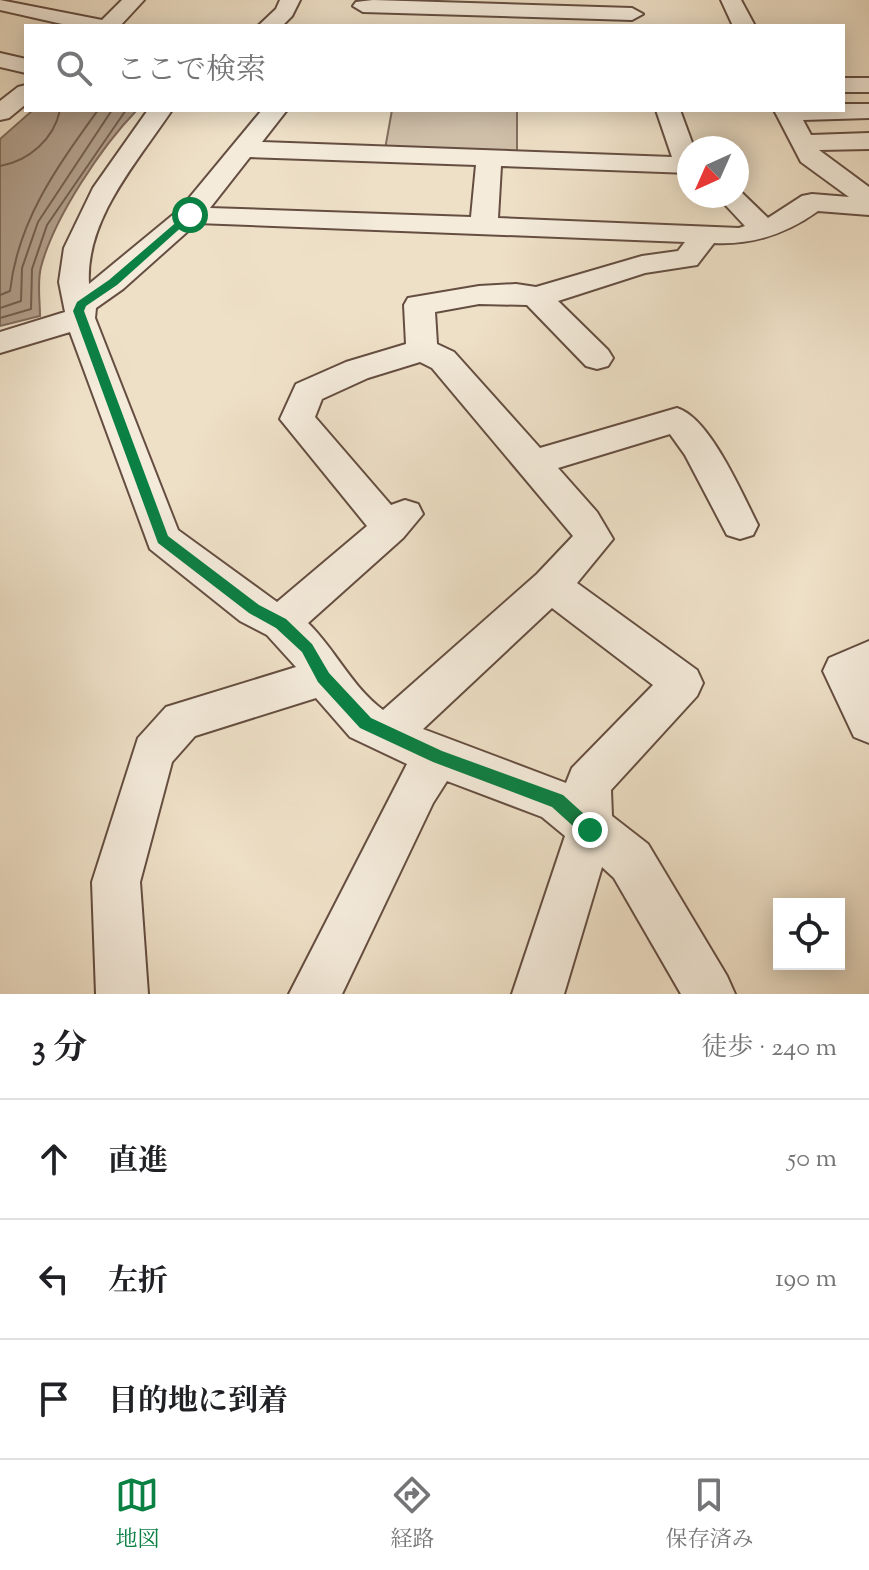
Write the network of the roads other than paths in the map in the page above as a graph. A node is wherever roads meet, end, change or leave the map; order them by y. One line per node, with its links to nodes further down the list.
1 (134, 0): 9 (street)
2 (290, 0): 10 (street)
3 (731, 0): 12 (street)
4 (364, 3): 6 (street); 11 (street)
5 (0, 4): 8 (street)
6 (498, 12): 7 (street)
7 (633, 13)
8 (91, 24)
9 (110, 24)
10 (271, 24)
11 (348, 24)
12 (743, 24)
13 (0, 60): 14 (street)
14 (24, 66)
15 (845, 85): 16 (street)
16 (869, 85)
17 (24, 94): 24 (street)
18 (845, 111): 19 (street)
19 (869, 111)
20 (159, 112): 39 (street)
21 (273, 112): 28 (street)
22 (669, 112): 25 (street)
23 (787, 112): 27 (street)
24 (0, 113)
25 (677, 136)
26 (869, 141): 27 (street)
27 (804, 143): 31 (street)
28 (243, 149): 29 (street); 34 (street)
29 (489, 159): 30 (street); 35 (street)
30 (677, 165)
31 (869, 199)
32 (869, 207): 36 (street)
33 (742, 208): 36 (street)
34 (190, 215): 35 (street); 39 (street)
35 (484, 226): 37 (street)
36 (764, 229): 37 (street)
37 (707, 234): 38 (street)
38 (537, 297): 41 (street); 42 (street)
39 (80, 311): 40 (street); 46 (street)
40 (0, 343)
41 (422, 350): 43 (street); 46 (street)
42 (597, 358)
43 (533, 463): 44 (street); 45 (street)
44 (740, 525)
45 (551, 585): 50 (street); 52 (street)
46 (281, 623): 48 (street)
47 (869, 659): 49 (street)
48 (324, 677): 50 (street); 53 (street)
49 (869, 723)
50 (389, 732): 51 (street)
51 (438, 757): 52 (street); 54 (street)
52 (590, 830): 55 (street); 56 (street)
53 (122, 994)
54 (315, 994)
55 (538, 994)
56 (709, 994)

